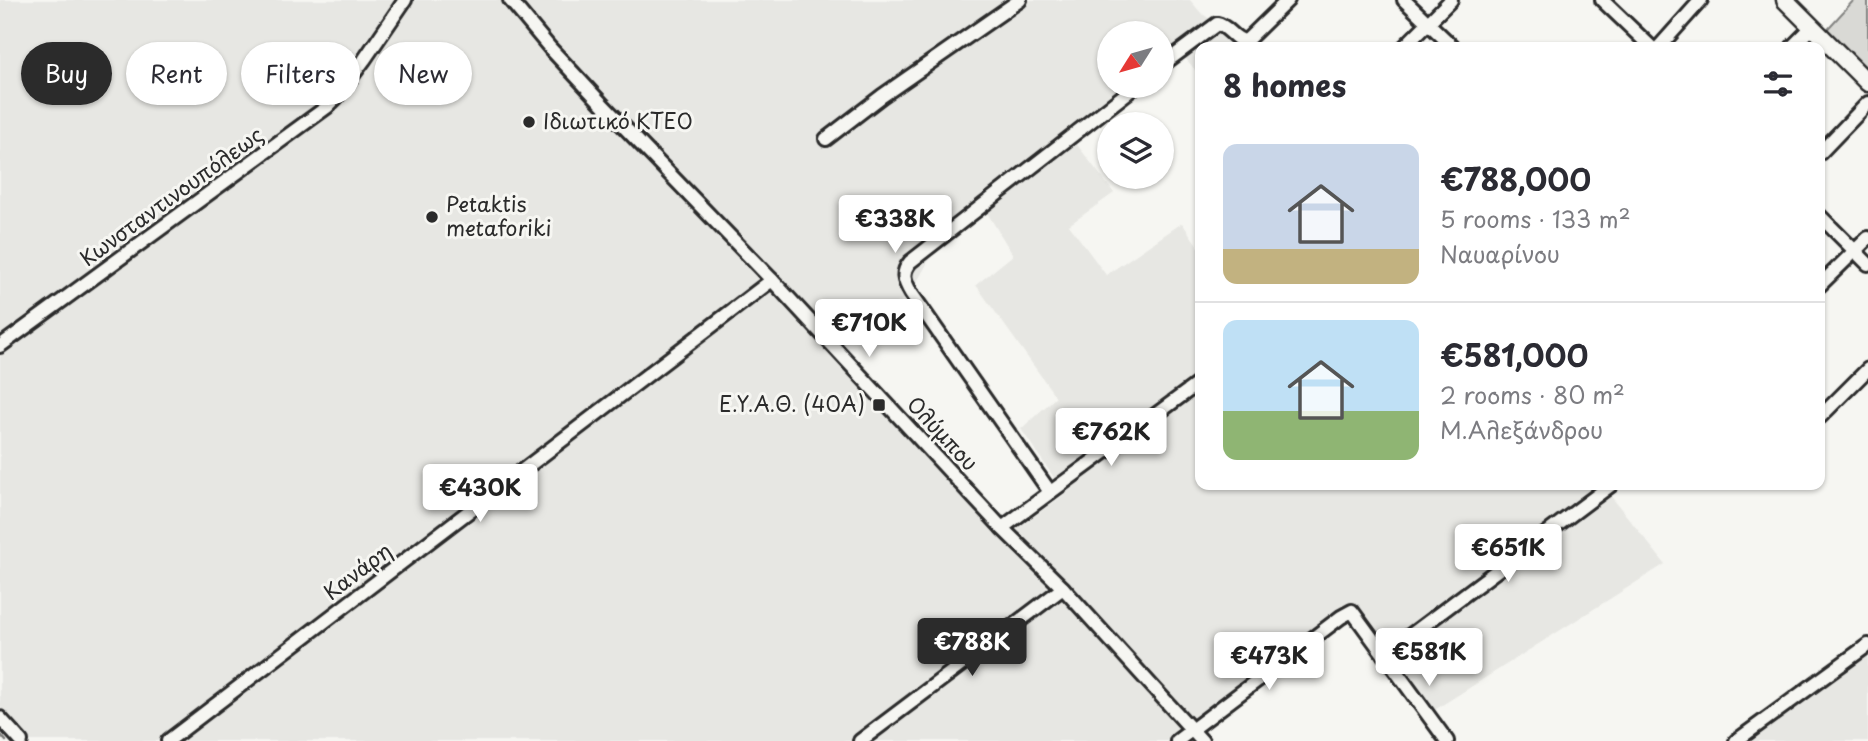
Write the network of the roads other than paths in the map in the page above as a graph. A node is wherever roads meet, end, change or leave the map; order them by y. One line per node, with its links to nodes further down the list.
1 (405, 0): 29 (street, Κωνσταντινουπόλεως)
2 (510, 0): 27 (street, Ολύμπου)
3 (1020, 0): 21 (street)
4 (1288, 0): 17 (street)
5 (1404, 0): 10 (street)
6 (1451, 0): 10 (street)
7 (1602, 0): 14 (street)
8 (1701, 0): 15 (street)
9 (1786, 0): 11 (main road)
10 (1428, 23): 12 (street); 13 (street)
11 (1812, 27): 16 (street); 18 (main road)
12 (1409, 42)
13 (1448, 42)
14 (1646, 42)
15 (1664, 42)
16 (1797, 42)
17 (1174, 56)
18 (1868, 83)
19 (1121, 98): 34 (street)
20 (1868, 103): 22 (street)
21 (826, 139)
22 (1825, 148)
23 (1825, 221): 25 (street)
24 (1868, 238): 25 (street)
25 (1855, 251): 26 (street); 28 (street)
26 (1868, 264)
27 (772, 280): 35 (street, Ολύμπου); 42 (street, Κανάρη)
28 (1825, 280)
29 (0, 346)
30 (1868, 369): 32 (street)
31 (1195, 386): 34 (street)
32 (1825, 412)
33 (1604, 490): 38 (street)
34 (1050, 492): 35 (street)
35 (1002, 528): 36 (street, Ολύμπου)
36 (1063, 588): 40 (street, Ολύμπου); 43 (street)
37 (1868, 645): 47 (street)
38 (1384, 655): 40 (street); 46 (street)
39 (0, 718): 41 (street)
40 (1192, 730): 44 (street); 45 (street, Ολύμπου)
41 (21, 741)
42 (169, 741)
43 (860, 741)
44 (1177, 741)
45 (1202, 741)
46 (1447, 741)
47 (1736, 741)

